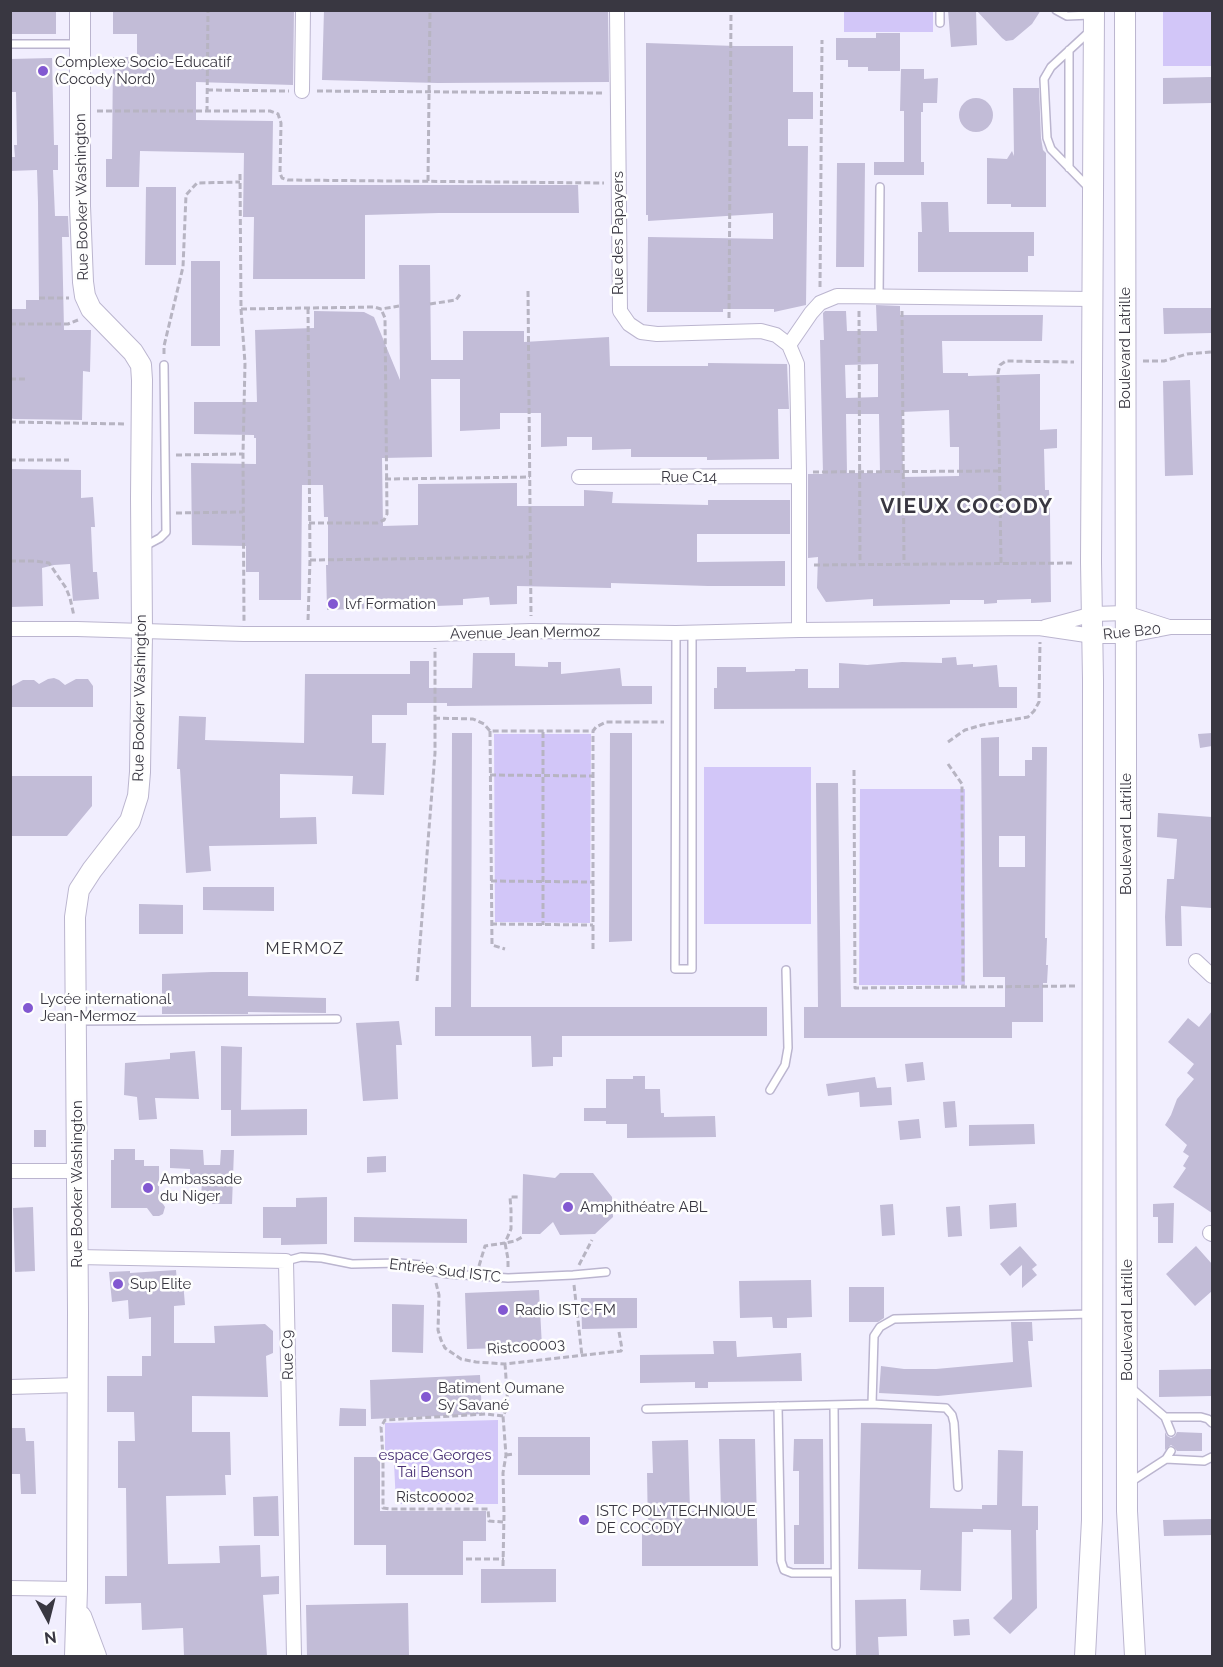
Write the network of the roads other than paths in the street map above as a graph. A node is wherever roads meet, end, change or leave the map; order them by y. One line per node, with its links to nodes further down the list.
1 (80, 10): 10 (main road, Rue Booker Washington)
2 (303, 10): 12 (street)
3 (617, 10): 18 (street, Rue des Papayers)
4 (940, 10): 8 (lane)
5 (1056, 10): 7 (lane)
6 (1125, 10): 23 (main road, Boulevard Latrille)
7 (1094, 18): 11 (lane); 15 (main road)
8 (940, 23)
9 (10, 44): 10 (lane)
10 (80, 44): 22 (main road, Rue Booker Washington)
11 (1069, 50): 13 (lane); 13 (lane)
12 (302, 91)
13 (1069, 168): 15 (lane)
14 (880, 188): 16 (lane)
15 (1094, 192): 17 (main road)
16 (879, 297): 17 (street); 18 (street)
17 (1092, 298): 24 (main road)
18 (789, 345): 20 (street)
19 (164, 365): 22 (lane)
20 (799, 474): 21 (street, Rue C14); 29 (street)
21 (579, 477)
22 (142, 547): 30 (main road, Rue Booker Washington)
23 (1126, 613): 24 (street, Rue B20); 25 (street, Rue B20); 34 (main road, Boulevard Latrille)
24 (1093, 614): 27 (street, Avenue Jean Mermoz); 33 (main road)
25 (1171, 627): 26 (street, Rue B20); 34 (street, Rue B20)
26 (1212, 627)
27 (1039, 628): 29 (street, Avenue Jean Mermoz); 33 (street, Avenue Jean Mermoz)
28 (10, 629): 30 (street, Avenue Jean Mermoz)
29 (799, 630): 32 (street, Avenue Jean Mermoz)
30 (142, 631): 31 (street, Avenue Jean Mermoz); 39 (main road, Rue Booker Washington)
31 (676, 633): 32 (street, Avenue Jean Mermoz); 32 (lane)
32 (692, 633)
33 (1093, 636): 34 (street, Rue B20); 46 (main road)
34 (1125, 636): 48 (main road, Boulevard Latrille)
35 (1196, 962): 37 (street)
36 (786, 970): 40 (lane)
37 (1212, 976)
38 (337, 1019): 39 (lane)
39 (75, 1021): 42 (main road, Rue Booker Washington)
40 (770, 1090)
41 (10, 1171): 42 (street)
42 (77, 1171): 43 (main road, Rue Booker Washington)
43 (77, 1257): 44 (street); 47 (main road, Rue Booker Washington)
44 (286, 1261): 45 (lane, Entrée Sud ISTC); 68 (street, Rue C9)
45 (606, 1272)
46 (1092, 1314): 50 (lane); 69 (main road)
47 (77, 1385): 49 (street); 64 (main road, Rue Booker Washington)
48 (1127, 1385): 54 (lane); 60 (main road, Boulevard Latrille)
49 (10, 1387)
50 (873, 1404): 51 (lane); 61 (lane)
51 (834, 1405): 52 (lane); 62 (lane)
52 (778, 1406): 53 (lane); 62 (lane)
53 (646, 1408)
54 (1164, 1417): 55 (lane); 56 (lane)
55 (1212, 1423)
56 (1171, 1432)
57 (1171, 1450): 59 (lane)
58 (1212, 1457): 59 (lane)
59 (1166, 1459): 60 (lane)
60 (1127, 1485): 70 (main road, Boulevard Latrille)
61 (958, 1487)
62 (834, 1573): 65 (lane)
63 (10, 1588): 64 (street)
64 (77, 1597): 66 (main road, Rue Booker Washington); 67 (main road, Rue Booker Washington)
65 (836, 1646)
66 (75, 1656)
67 (96, 1656)
68 (294, 1656)
69 (1085, 1656)
70 (1135, 1656)

